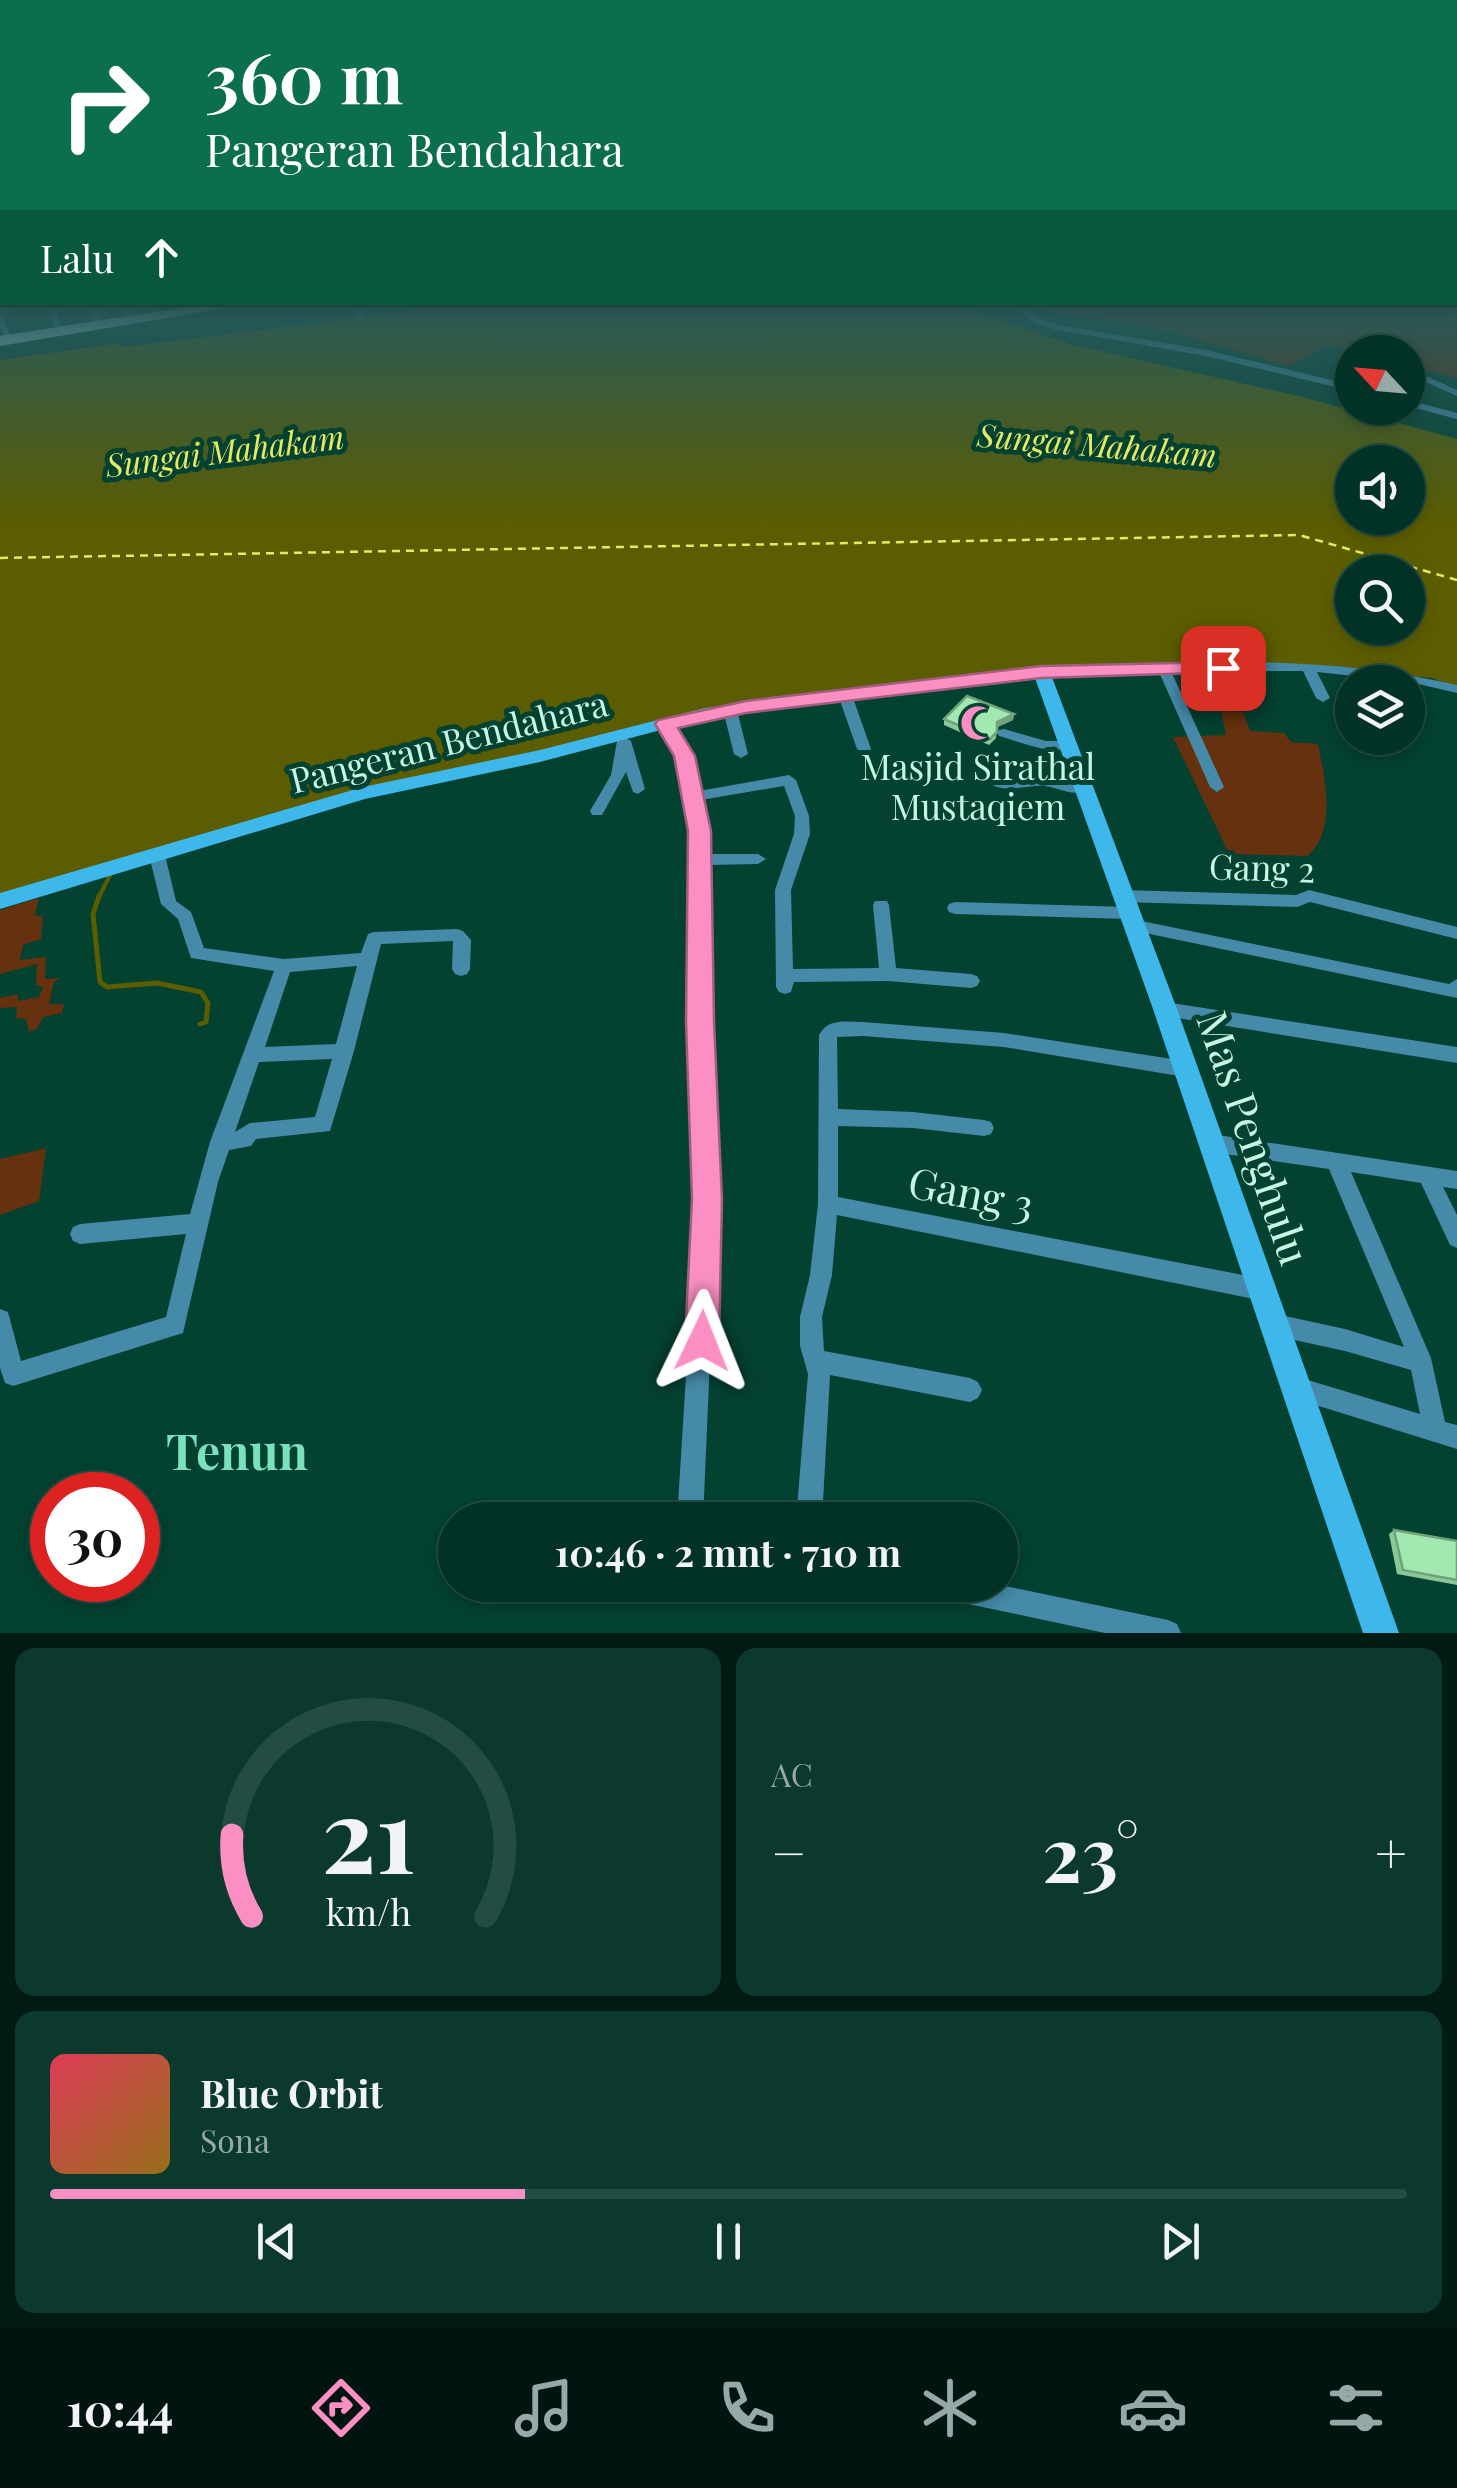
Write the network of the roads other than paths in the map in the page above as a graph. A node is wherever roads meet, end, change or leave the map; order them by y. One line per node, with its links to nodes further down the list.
1 (1304, 375): 3 (street)
2 (1425, 378): 6 (street)
3 (1321, 379): 4 (street); 5 (street)
4 (1335, 380)
5 (1335, 383)
6 (1457, 392)
7 (1425, 407): 8 (street)
8 (1455, 415)
9 (1164, 669): 10 (street); 11 (street); 23 (street)
10 (1309, 670): 12 (street); 14 (street)
11 (1041, 672): 13 (street, Pangeran Bendahara); 19 (street, Mas Penghulu)
12 (1457, 688)
13 (844, 696): 15 (street, Pangeran Bendahara); 20 (street)
14 (1323, 698)
15 (730, 710): 16 (street, Pangeran Bendahara); 21 (street)
16 (665, 724): 18 (street, Pangeran Bendahara); 26 (street)
17 (1004, 732): 19 (street)
18 (622, 738): 25 (street); 27 (street); 28 (street, Pangeran Bendahara)
19 (1061, 745): 24 (street, Mas Penghulu)
20 (864, 749)
21 (741, 754)
22 (998, 784): 24 (street)
23 (1217, 787)
24 (1076, 788): 34 (street, Mas Penghulu)
25 (638, 789)
26 (695, 796): 29 (street); 39 (street)
27 (597, 810)
28 (157, 856): 31 (street, Pangeran Bendahara); 37 (street)
29 (699, 860): 30 (street); 66 (street)
30 (758, 860)
31 (0, 902)
32 (881, 904): 39 (street)
33 (955, 908): 34 (street)
34 (1127, 911): 35 (street, Gang 2); 41 (street); 42 (street, Mas Penghulu)
35 (1457, 933)
36 (368, 959): 37 (street); 38 (street); 43 (street)
37 (284, 966): 44 (street)
38 (460, 969)
39 (888, 974): 40 (street)
40 (971, 981)
41 (1456, 993)
42 (1165, 1010): 45 (street); 46 (street, Mas Penghulu)
43 (346, 1051): 44 (street); 49 (street)
44 (252, 1055): 49 (street)
45 (1457, 1056)
46 (1186, 1069): 47 (street); 50 (street, Mas Penghulu)
47 (831, 1117): 48 (street); 54 (street)
48 (984, 1128)
49 (220, 1142): 55 (street)
50 (1211, 1143): 51 (street); 58 (street, Mas Penghulu)
51 (1336, 1161): 52 (street); 61 (street)
52 (1428, 1176): 53 (street); 57 (street)
53 (1457, 1180)
54 (828, 1204): 58 (street, Gang 3); 62 (street)
55 (197, 1224): 56 (street); 59 (street)
56 (80, 1234)
57 (1457, 1238)
58 (1264, 1290): 60 (street, Mas Penghulu)
59 (0, 1320)
60 (1276, 1325): 61 (street); 63 (street, Mas Penghulu)
61 (1420, 1358): 65 (street)
62 (817, 1361): 64 (street); 67 (street)
63 (1298, 1389): 65 (street); 70 (street, Mas Penghulu)
64 (970, 1390)
65 (1446, 1434)
66 (691, 1502)
67 (810, 1502)
68 (1018, 1601): 69 (street)
69 (1168, 1633)
70 (1382, 1633)

